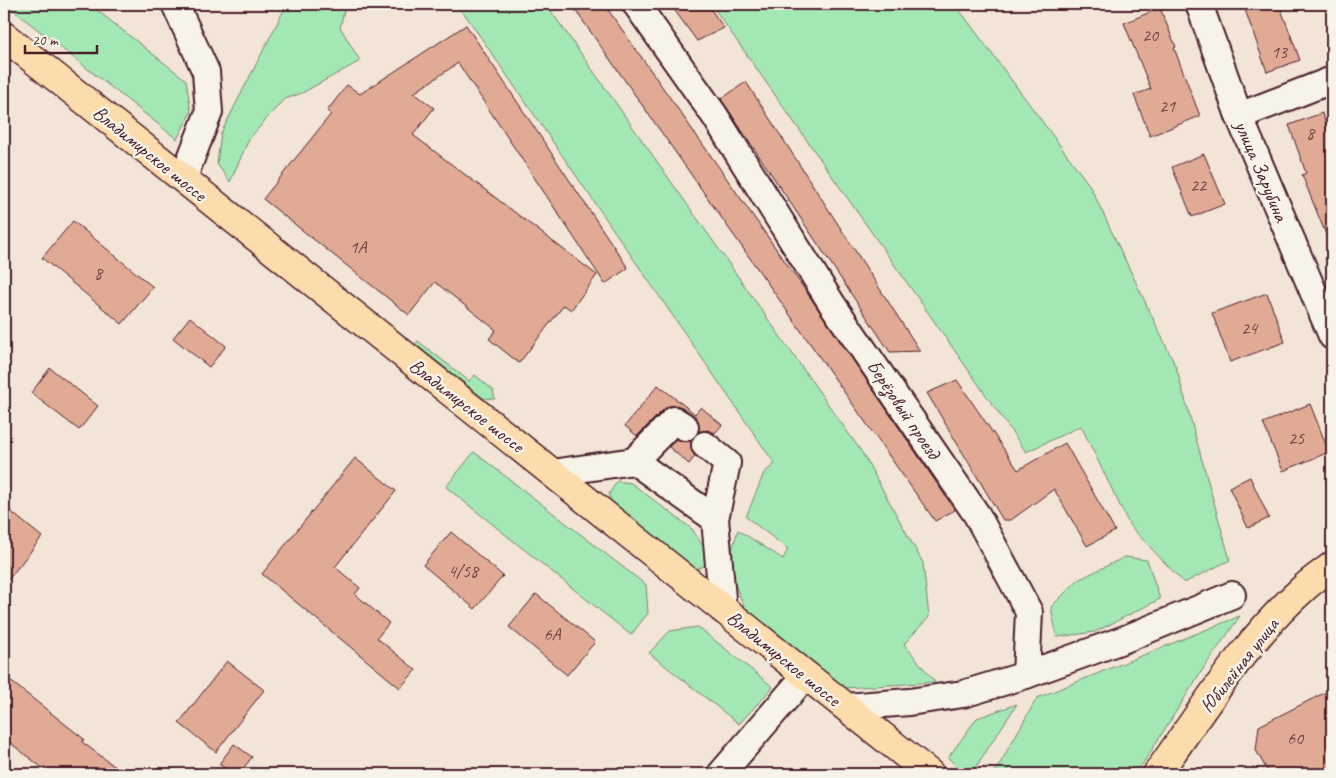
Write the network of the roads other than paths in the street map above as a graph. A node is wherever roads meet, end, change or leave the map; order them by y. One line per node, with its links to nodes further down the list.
1 (175, 4): 7 (street)
2 (636, 4): 17 (street, Берёзовый проезд)
3 (1199, 4): 6 (street, улица Зарубина)
4 (4, 36): 7 (main road, Владимирское шоссе)
5 (1332, 80): 6 (street)
6 (1239, 116): 8 (street, улица Зарубина)
7 (183, 179): 12 (main road, Владимирское шоссе)
8 (1332, 336)
9 (685, 427): 11 (street)
10 (705, 445): 13 (street)
11 (634, 461): 12 (street); 13 (street)
12 (552, 473): 16 (main road, Владимирское шоссе)
13 (715, 519): 16 (street)
14 (1332, 566): 22 (main road, Юбилейная улица)
15 (1232, 595): 17 (street)
16 (724, 610): 18 (main road, Владимирское шоссе)
17 (1026, 675): 19 (street)
18 (806, 676): 19 (main road, Владимирское шоссе); 20 (street)
19 (846, 707): 21 (main road, Владимирское шоссе)
20 (721, 774)
21 (930, 774)
22 (1157, 774)

